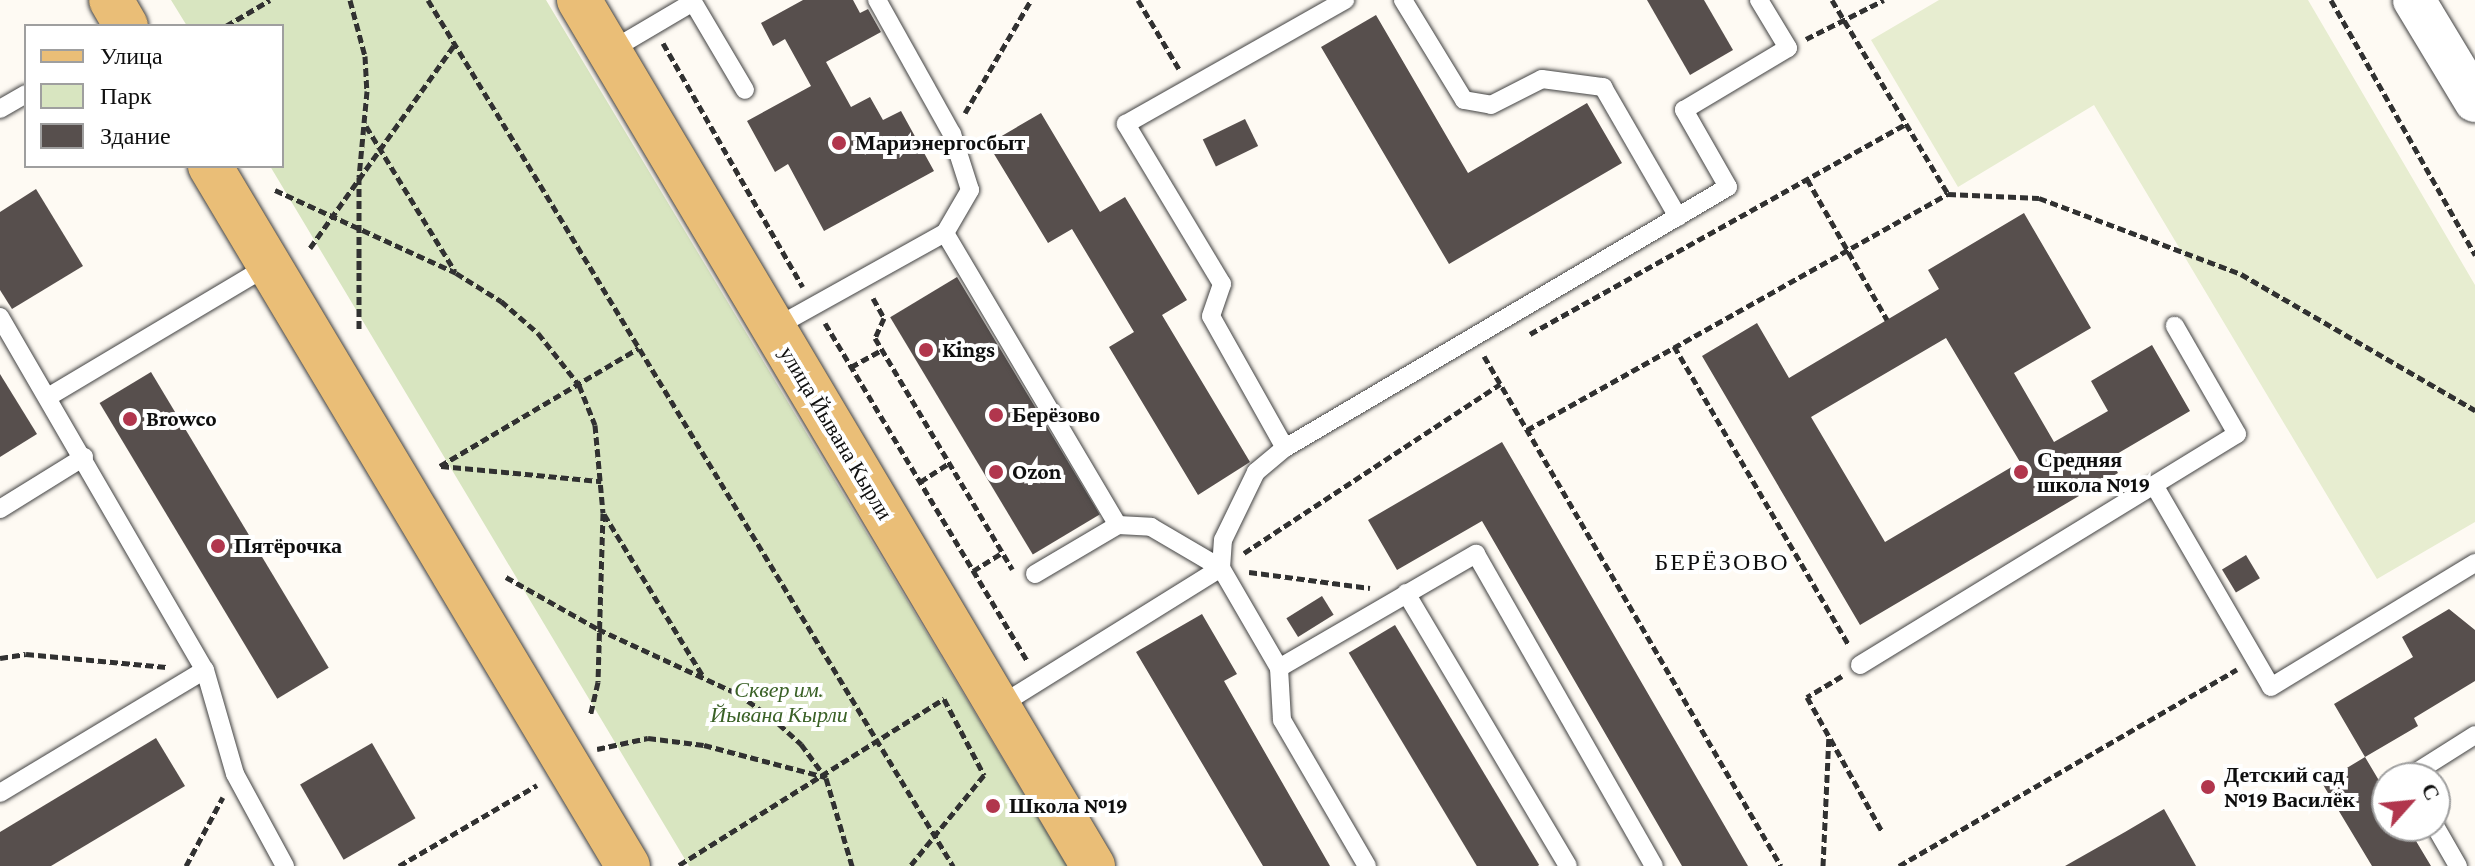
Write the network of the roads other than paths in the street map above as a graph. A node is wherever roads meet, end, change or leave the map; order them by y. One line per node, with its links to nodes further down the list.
1 (111, 0): 8 (main road)
2 (579, 0): 9 (main road, улица Йывана Кырли)
3 (877, 0): 16 (lane)
4 (1345, 0): 22 (lane)
5 (1403, 0): 15 (lane)
6 (1759, 0): 15 (lane)
7 (2414, 0): 12 (street)
8 (125, 24)
9 (610, 51): 10 (lane); 20 (main road, улица Йывана Кырли)
10 (745, 90)
11 (24, 95): 13 (lane)
12 (2475, 101)
13 (0, 109)
14 (211, 168): 17 (main road)
15 (1678, 217): 22 (lane)
16 (945, 233): 20 (lane); 26 (lane)
17 (269, 265): 21 (lane); 40 (main road)
18 (0, 317): 21 (lane)
19 (2175, 326): 24 (lane)
20 (774, 328): 34 (main road, улица Йывана Кырли)
21 (48, 397): 23 (lane)
22 (1285, 448): 27 (lane)
23 (84, 457): 25 (lane); 33 (lane)
24 (2154, 485): 28 (lane); 31 (lane)
25 (0, 509)
26 (1118, 525): 27 (lane); 29 (lane)
27 (1221, 568): 32 (lane); 34 (lane)
28 (2472, 572)
29 (1035, 574)
30 (1406, 593): 32 (lane); 43 (lane); 44 (lane)
31 (1860, 665)
32 (1279, 668): 42 (lane)
33 (205, 670): 37 (lane); 39 (lane)
34 (999, 706): 41 (main road, улица Йывана Кырли)
35 (2475, 735): 36 (lane)
36 (2432, 762)
37 (0, 793)
38 (2444, 842): 45 (lane)
39 (285, 866)
40 (628, 866)
41 (1093, 866)
42 (1367, 866)
43 (1568, 866)
44 (1654, 866)
45 (2458, 866)

